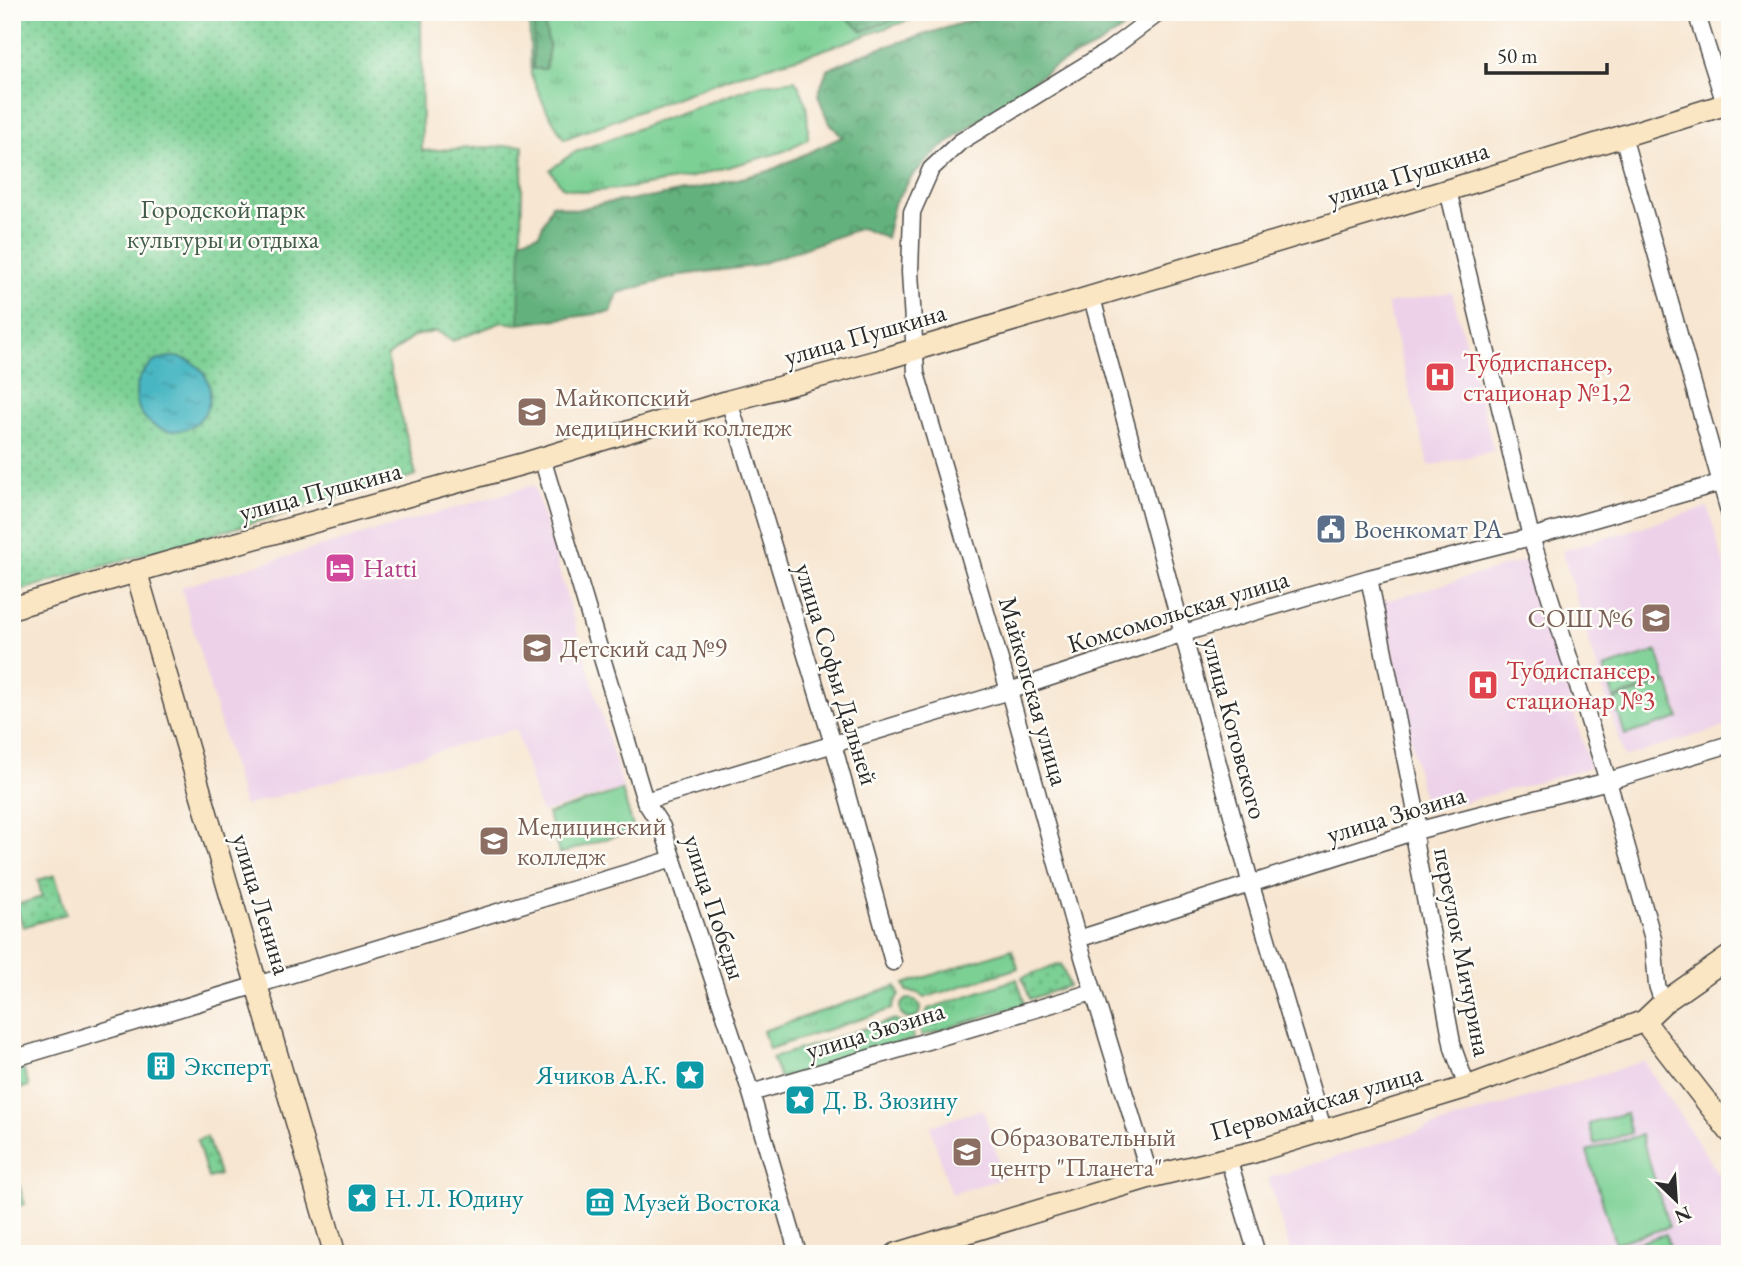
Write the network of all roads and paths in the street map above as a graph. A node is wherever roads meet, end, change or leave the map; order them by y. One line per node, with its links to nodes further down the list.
1 (1160, 12): 7 (street, Майкопская улица)
2 (1696, 12): 3 (street)
3 (1728, 104): 4 (main road, улица Пушкина)
4 (1623, 136): 5 (main road, улица Пушкина); 10 (street)
5 (1448, 190): 6 (main road, улица Пушкина); 12 (street)
6 (1092, 298): 7 (main road, улица Пушкина); 16 (street, улица Котовского)
7 (913, 350): 8 (main road, улица Пушкина); 17 (street, Майкопская улица)
8 (729, 401): 9 (main road, улица Пушкина); 18 (street, улица Софьи Дальней)
9 (542, 458): 13 (main road, улица Пушкина); 21 (street, улица Победы)
10 (1725, 482): 11 (street); 12 (street, Комсомольская улица)
11 (1730, 515)
12 (1531, 537): 14 (street, Комсомольская улица); 20 (street)
13 (136, 571): 15 (main road, улица Пушкина); 28 (main road, улица Ленина)
14 (1369, 578): 16 (street, Комсомольская улица); 22 (street, переулок Мичурина)
15 (12, 608)
16 (1184, 633): 17 (street, Комсомольская улица); 24 (street, улица Котовского)
17 (1009, 691): 18 (street, Комсомольская улица); 25 (street, Майкопская улица)
18 (833, 744): 21 (street, Комсомольская улица); 27 (street, улица Софьи Дальней)
19 (1730, 744): 20 (street, улица Зюзина)
20 (1608, 780): 22 (street, улица Зюзина); 30 (street)
21 (645, 801): 23 (street, улица Победы)
22 (1416, 831): 24 (street, улица Зюзина); 33 (street, переулок Мичурина)
23 (673, 859): 28 (street); 34 (street, улица Победы)
24 (1251, 885): 25 (street, улица Зюзина); 35 (street, улица Котовского)
25 (1078, 939): 29 (street, Майкопская улица)
26 (1730, 956): 30 (main road, Первомайская улица)
27 (893, 962)
28 (257, 985): 32 (street); 39 (main road, улица Ленина)
29 (1093, 992): 34 (street, улица Зюзина); 38 (street, Майкопская улица)
30 (1663, 1003): 31 (main road, Первомайская улица)
31 (1644, 1021): 33 (main road, Первомайская улица); 36 (main road)
32 (12, 1059)
33 (1467, 1087): 35 (main road, Первомайская улица)
34 (751, 1093): 40 (street, улица Победы)
35 (1324, 1129): 37 (main road, Первомайская улица)
36 (1730, 1132)
37 (1228, 1158): 38 (main road, Первомайская улица); 42 (street)
38 (1150, 1177): 41 (main road, Первомайская улица)
39 (335, 1254)
40 (798, 1254)
41 (896, 1254)
42 (1257, 1254)

